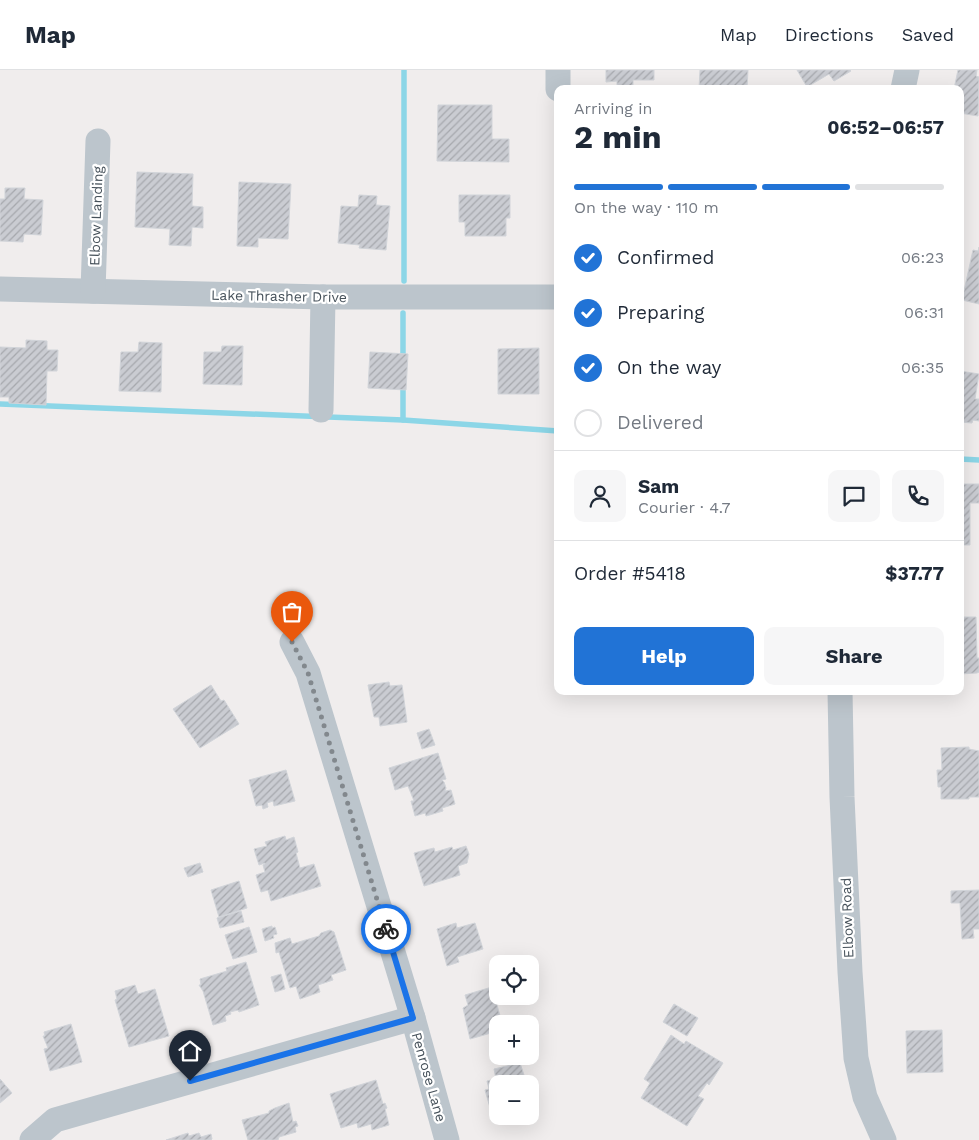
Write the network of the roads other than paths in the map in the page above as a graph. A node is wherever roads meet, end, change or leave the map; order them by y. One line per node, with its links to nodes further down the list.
1 (558, 70): 3 (street)
2 (907, 70): 4 (street)
3 (558, 85)
4 (904, 85)
5 (98, 141): 7 (street, Elbow Landing)
6 (0, 289): 7 (street, Lake Thrasher Drive)
7 (93, 291): 8 (street, Lake Thrasher Drive)
8 (323, 297): 9 (street, Lake Thrasher Drive); 10 (street)
9 (554, 297)
10 (321, 410)
11 (292, 642): 13 (street, Penrose Lane)
12 (840, 695): 16 (street, Elbow Road)
13 (413, 1018): 14 (street); 15 (street, Penrose Lane)
14 (32, 1140)
15 (447, 1140)
16 (884, 1140)

